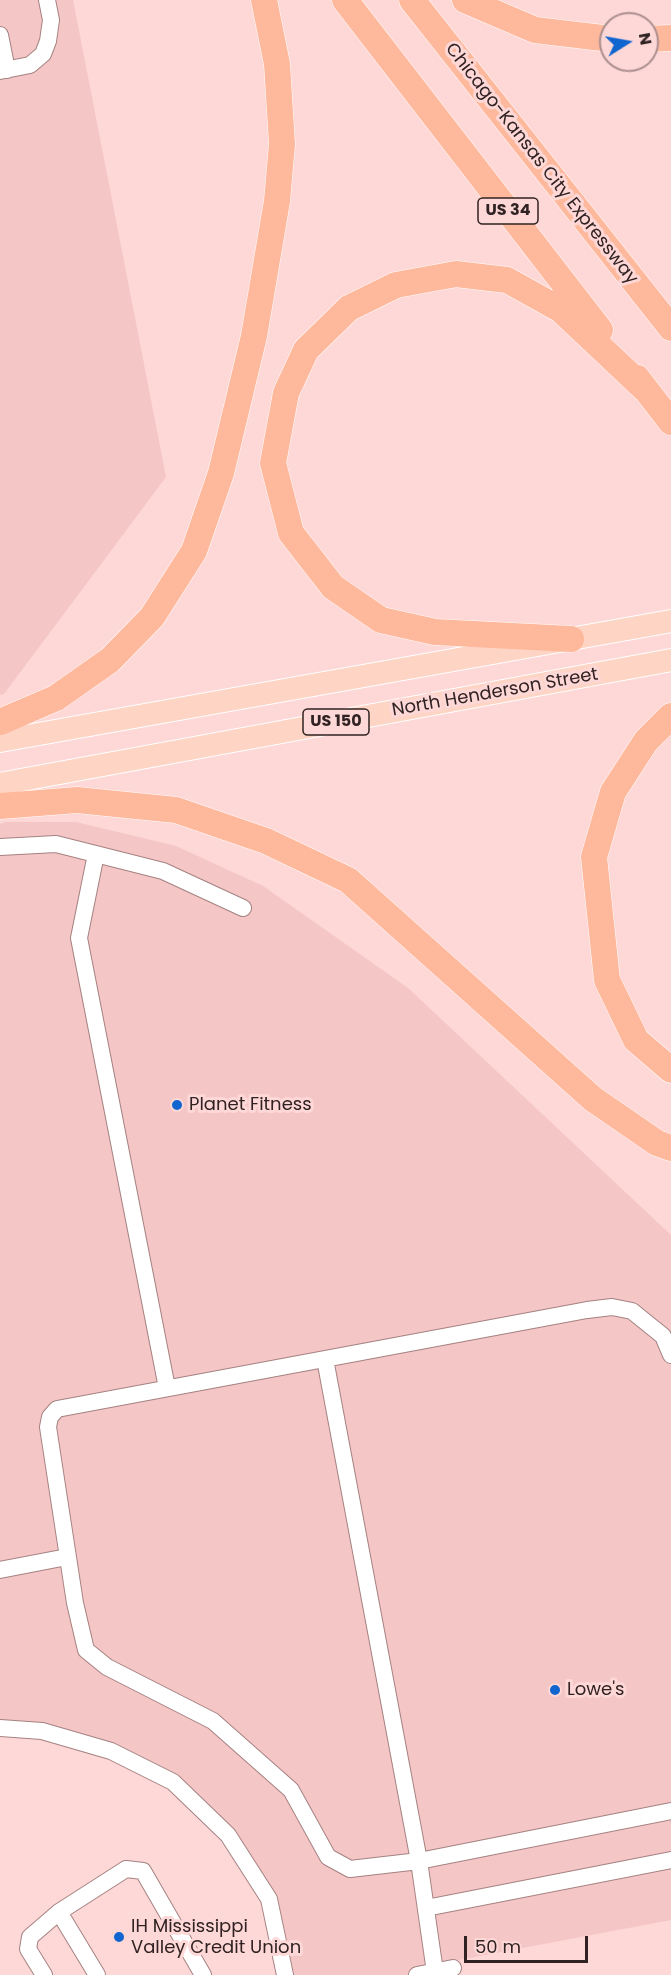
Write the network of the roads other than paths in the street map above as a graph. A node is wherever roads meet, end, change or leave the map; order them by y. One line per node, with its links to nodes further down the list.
1 (47, 0): 8 (street)
2 (264, 0): 16 (highway)
3 (345, 0): 10 (highway, US 34)
4 (412, 0): 9 (highway, Chicago-Kansas City Expressway / US 34)
5 (465, 0): 7 (highway)
6 (0, 35): 8 (street)
7 (599, 38)
8 (4, 70)
9 (671, 328)
10 (647, 391): 11 (highway, US 34); 13 (highway)
11 (671, 422)
12 (671, 621): 13 (main road, US 150)
13 (571, 639): 17 (main road, US 150)
14 (671, 660): 18 (main road, North Henderson Street / US 150)
15 (671, 716): 23 (highway)
16 (0, 722)
17 (0, 741)
18 (0, 784)
19 (0, 806): 24 (highway)
20 (0, 847): 21 (street)
21 (96, 854): 22 (street); 27 (street)
22 (243, 908)
23 (671, 1070)
24 (671, 1148)
25 (671, 1355): 26 (street)
26 (325, 1359): 27 (street); 33 (street)
27 (167, 1388): 28 (street)
28 (67, 1557): 29 (street); 33 (street)
29 (0, 1570)
30 (0, 1728): 41 (street)
31 (671, 1811): 33 (street)
32 (671, 1860): 34 (street)
33 (419, 1861): 34 (street)
34 (426, 1908): 37 (street)
35 (59, 1912): 38 (street); 39 (street); 40 (street)
36 (453, 1968): 37 (street)
37 (435, 1972): 42 (street)
38 (44, 1975)
39 (97, 1975)
40 (203, 1975)
41 (285, 1975)
42 (417, 1975)

